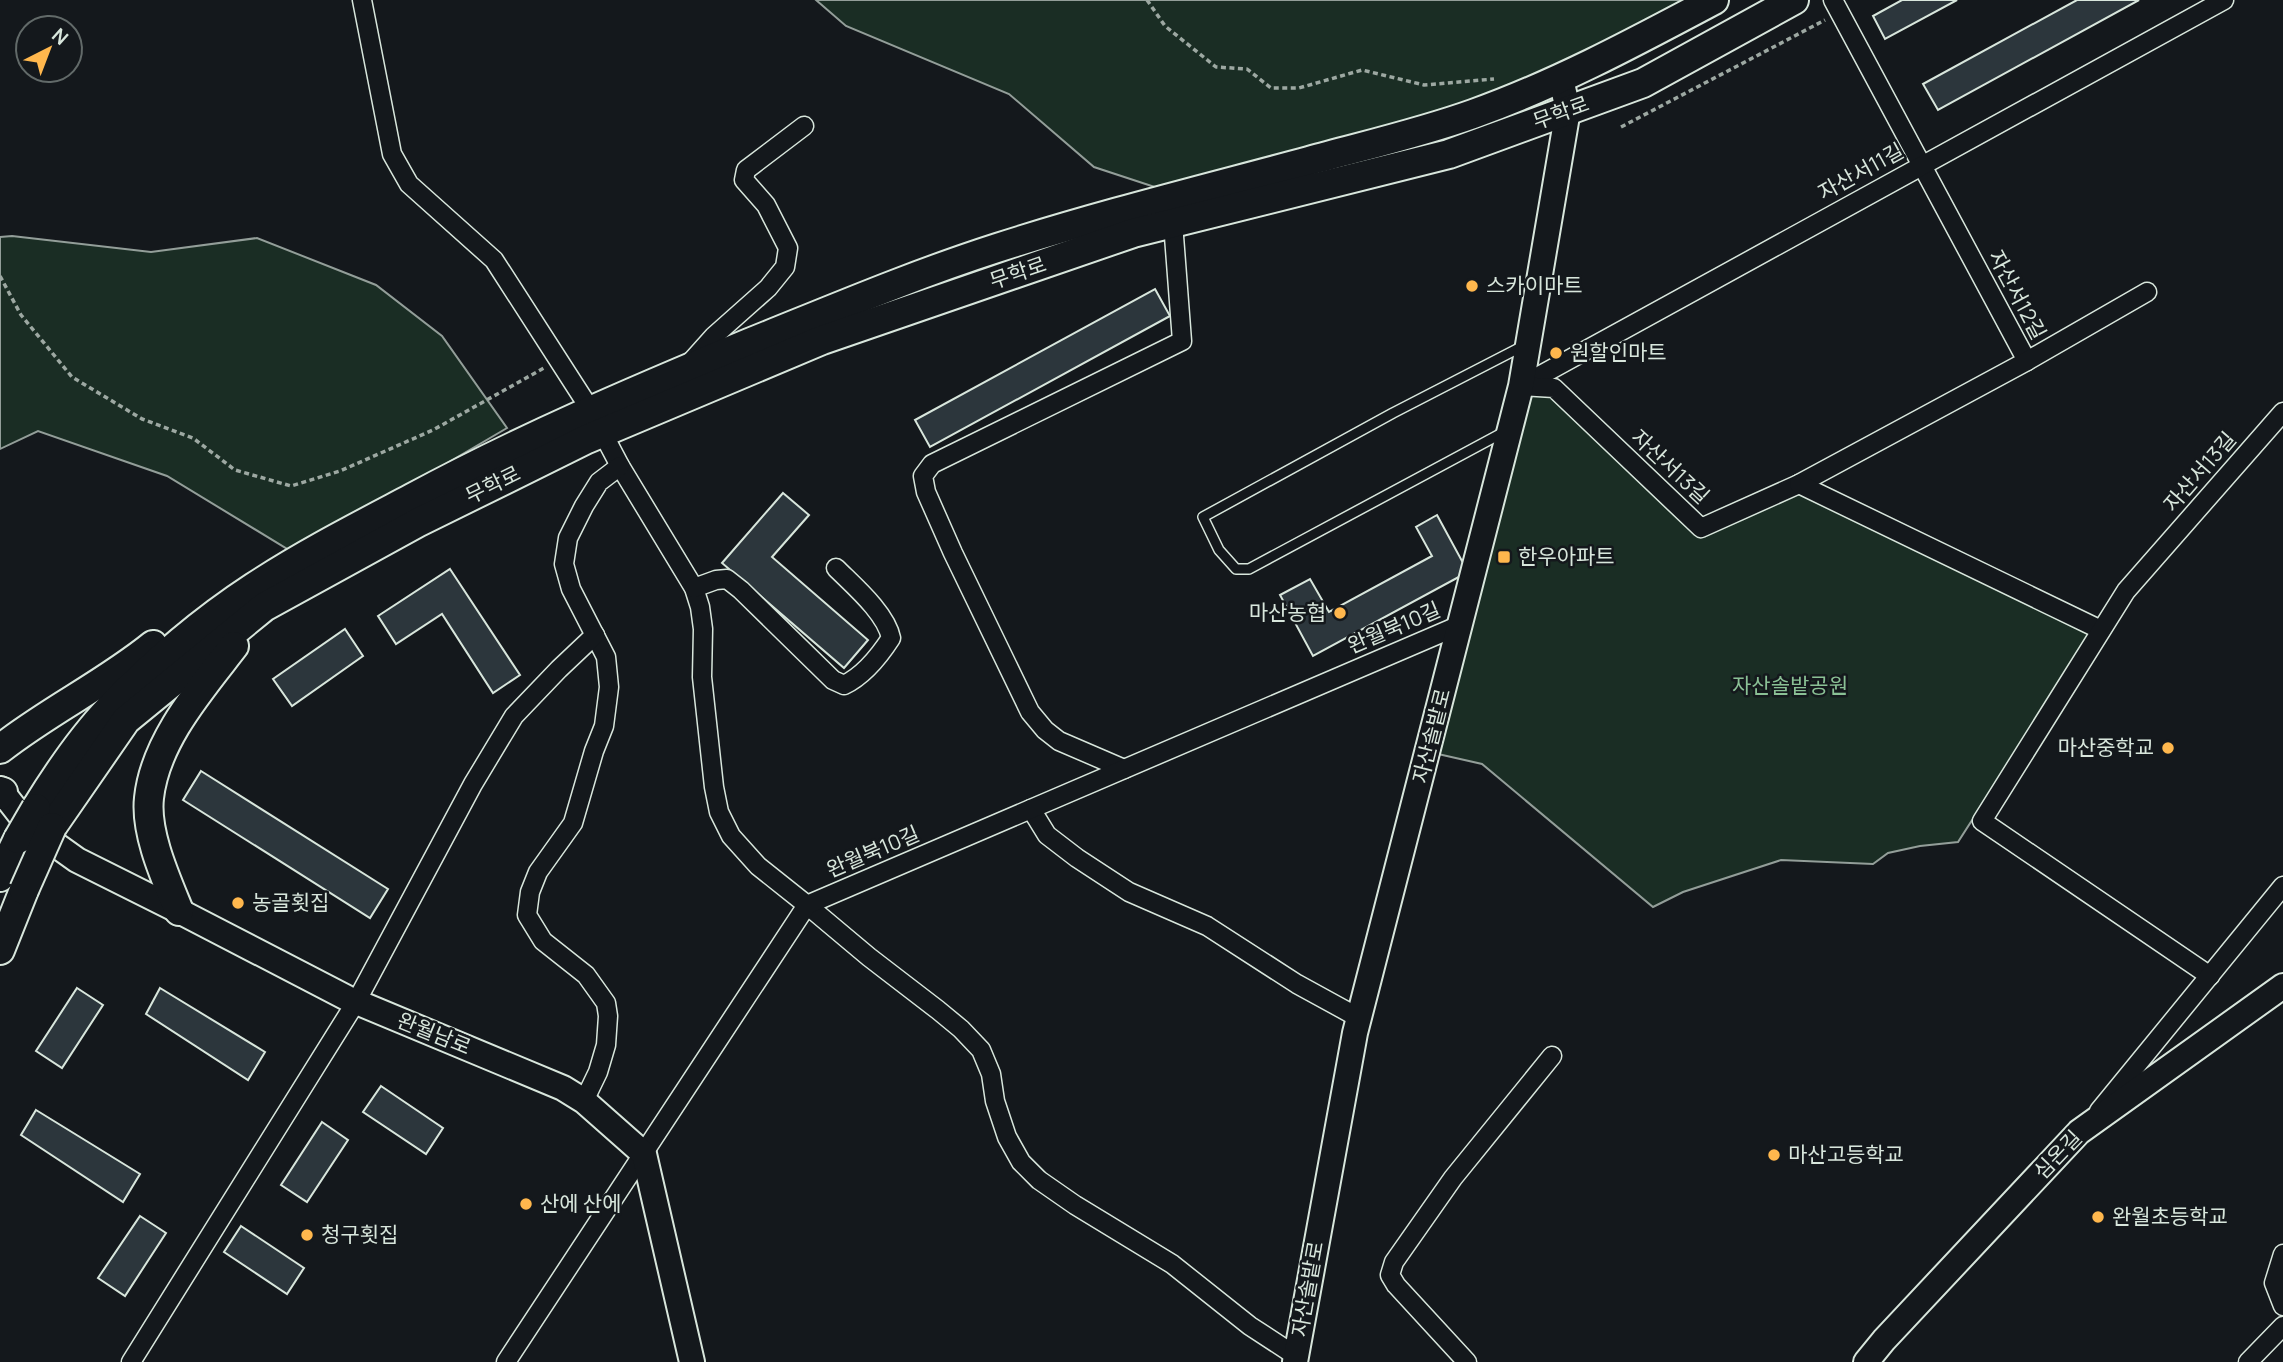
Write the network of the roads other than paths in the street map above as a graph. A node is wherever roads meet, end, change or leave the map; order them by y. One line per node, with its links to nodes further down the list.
1 (362, 0): 17 (street)
2 (1713, 0): 6 (main road, 무학로)
3 (1794, 0): 7 (main road, 무학로)
4 (2224, 0): 9 (street, 자산서11길)
5 (1836, 6): 9 (street, 자산서12길)
6 (1561, 79): 7 (main road); 14 (main road, 무학로)
7 (1568, 110): 10 (main road, 무학로); 12 (main road, 자산솔밭로)
8 (804, 126): 14 (street)
9 (1921, 165): 13 (street, 자산서12길); 15 (street, 자산서11길)
10 (1173, 223): 17 (main road, 무학로); 28 (street)
11 (2147, 292): 13 (street, 자산서12길)
12 (1529, 343): 15 (main road, 자산솔밭로); 18 (lane)
13 (2027, 361): 20 (street, 자산서13길)
14 (681, 371): 17 (main road, 무학로)
15 (1521, 386): 18 (main road, 자산솔밭로); 20 (street, 자산서13길)
16 (2283, 412): 25 (street, 자산서13길)
17 (596, 421): 19 (street); 23 (main road, 무학로)
18 (1511, 428): 24 (main road, 자산솔밭로)
19 (620, 466): 22 (street); 26 (street)
20 (1799, 484): 25 (street)
21 (836, 568): 22 (street)
22 (694, 588): 34 (street)
23 (251, 603): 27 (main road, 무학로); 31 (main road, 무학로); 35 (main road, 무학로)
24 (1460, 625): 28 (street, 완월북10길); 40 (main road, 자산솔밭로)
25 (2101, 630): 37 (street, 자산서13길)
26 (596, 635): 39 (street); 42 (street)
27 (0, 749)
28 (1124, 769): 30 (street, 완월북10길)
29 (1, 792): 31 (main road, 완월남로)
30 (1031, 809): 34 (street, 완월북10길); 40 (street)
31 (33, 825): 32 (main road, 무학로, bridge); 35 (main road, 완월남로)
32 (12, 884): 36 (main road)
33 (2283, 886): 37 (street)
34 (807, 905): 44 (street); 48 (street)
35 (180, 911): 39 (main road, 완월남로)
36 (0, 950)
37 (2210, 976): 43 (street)
38 (2283, 986): 43 (main road, 심온길)
39 (356, 1002): 42 (main road, 완월남로); 49 (street)
40 (1359, 1018): 48 (main road, 자산솔밭로)
41 (1552, 1056): 52 (street)
42 (584, 1101): 44 (main road, 완월남로)
43 (2084, 1128): 53 (main road, 심온길)
44 (645, 1154): 50 (street); 51 (main road)
45 (2283, 1254): 46 (street)
46 (2283, 1306)
47 (2283, 1326): 54 (street)
48 (1295, 1359)
49 (131, 1362)
50 (506, 1362)
51 (692, 1362)
52 (1467, 1362)
53 (1866, 1362)
54 (2248, 1362)

